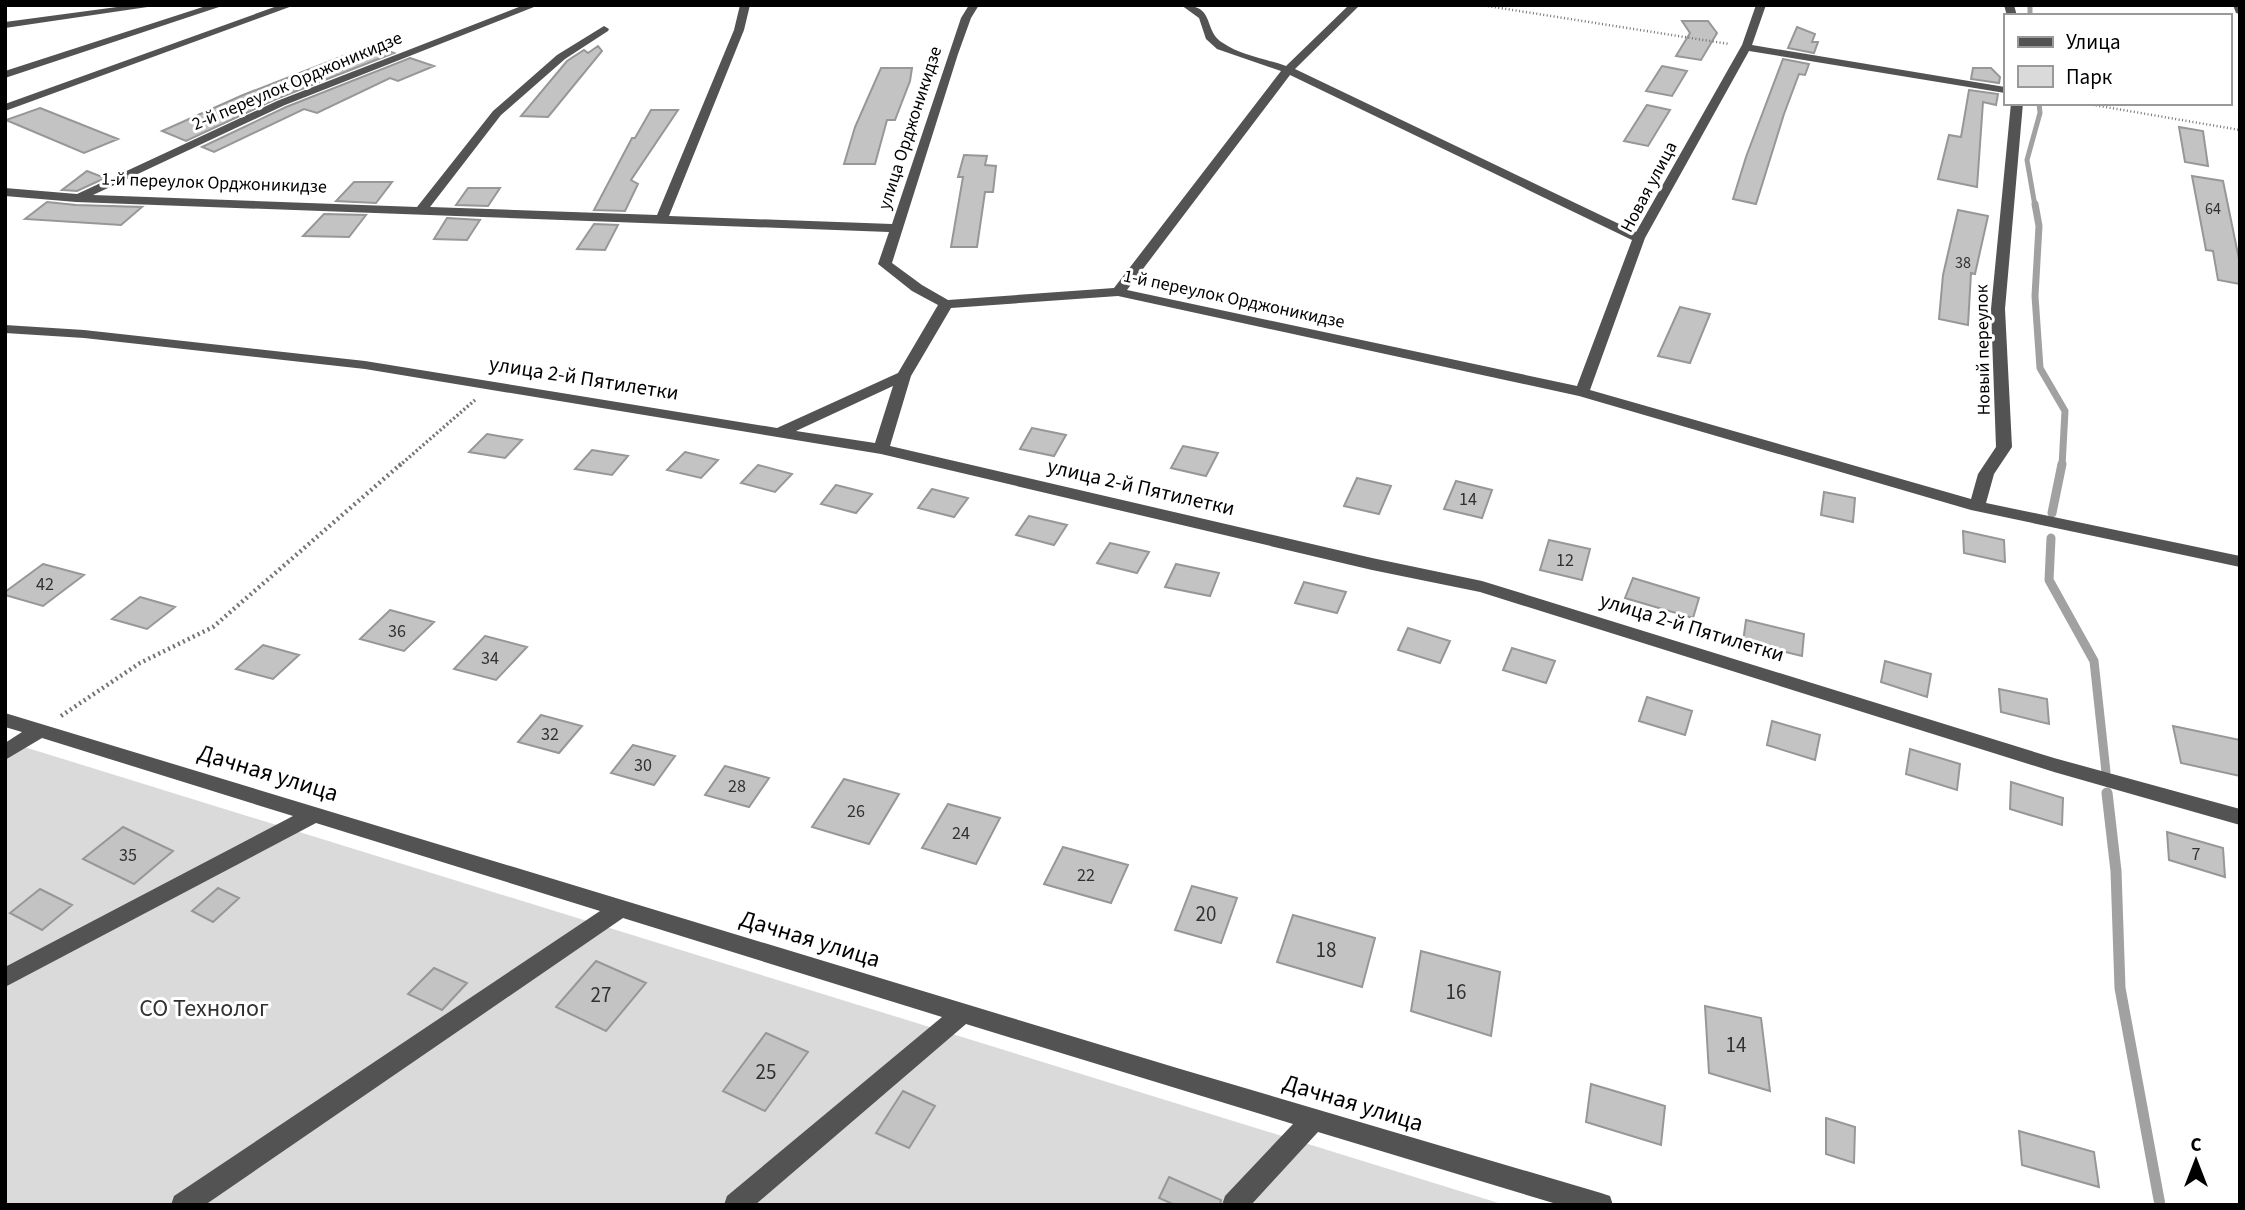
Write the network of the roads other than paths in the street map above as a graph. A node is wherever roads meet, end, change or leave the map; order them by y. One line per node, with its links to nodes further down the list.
1 (72, 5): 13 (street)
2 (156, 5): 13 (street)
3 (220, 5): 18 (street)
4 (290, 5): 21 (street)
5 (534, 5): 23 (street, 2-й переулок Орджоникидзе)
6 (745, 5): 25 (street)
7 (974, 5): 26 (street, улица Орджоникидзе)
8 (1186, 5): 17 (street)
9 (1355, 5): 17 (street)
10 (1762, 5): 16 (street, Новая улица)
11 (2238, 5): 12 (street)
12 (2240, 11)
13 (68, 17): 14 (street)
14 (5, 25)
15 (604, 29): 24 (street)
16 (1746, 47): 19 (street); 27 (street, Новая улица)
17 (1288, 70): 27 (street); 28 (street)
18 (5, 75)
19 (2004, 90)
20 (2017, 105): 35 (street, Новый переулок)
21 (5, 108)
22 (5, 192): 23 (street, 1-й переулок Орджоникидзе)
23 (76, 198): 24 (street, 1-й переулок Орджоникидзе)
24 (421, 210): 25 (street, 1-й переулок Орджоникидзе)
25 (661, 220): 26 (street, 1-й переулок Орджоникидзе)
26 (895, 228): 29 (street, улица Орджоникидзе)
27 (1639, 238): 32 (street, Новая улица)
28 (1118, 292): 29 (street, 1-й переулок Орджоникидзе); 32 (street, 1-й переулок Орджоникидзе)
29 (946, 304): 31 (street)
30 (5, 329): 33 (street, улица 2-й Пятилетки)
31 (905, 376): 33 (street); 34 (street)
32 (1582, 392): 35 (street, 1-й переулок Орджоникидзе)
33 (780, 433): 34 (street, улица 2-й Пятилетки)
34 (881, 449): 41 (street, улица 2-й Пятилетки)
35 (1977, 506): 36 (street, 1-й переулок Орджоникидзе)
36 (2240, 562)
37 (5, 720): 38 (street, Дачная улица)
38 (39, 731): 39 (street); 40 (street, Дачная улица)
39 (5, 753)
40 (315, 814): 42 (street, Дачная улица); 43 (street)
41 (2240, 817)
42 (622, 908): 44 (street, Дачная улица); 46 (street)
43 (5, 978)
44 (963, 1013): 45 (street, Дачная улица); 47 (street)
45 (1314, 1119): 48 (street); 49 (street, Дачная улица)
46 (183, 1205)
47 (736, 1205)
48 (1234, 1205)
49 (1601, 1205)

